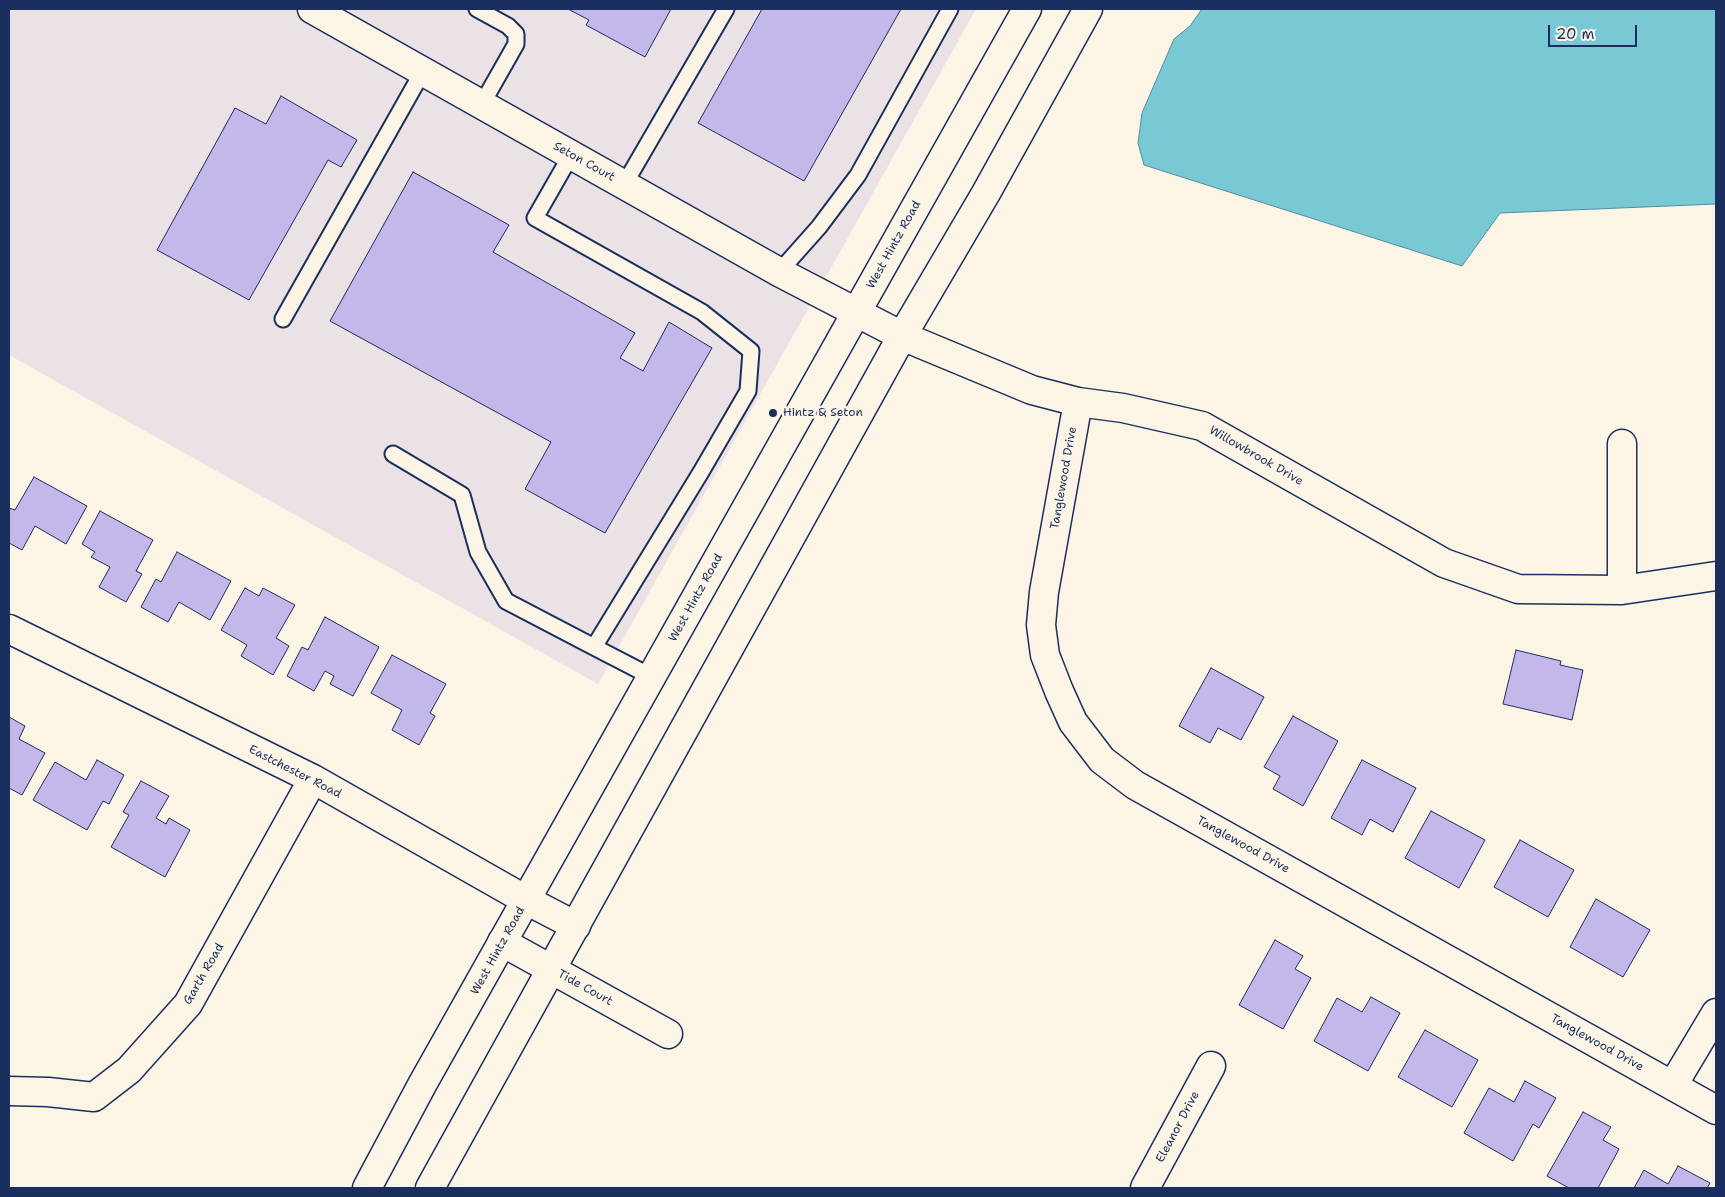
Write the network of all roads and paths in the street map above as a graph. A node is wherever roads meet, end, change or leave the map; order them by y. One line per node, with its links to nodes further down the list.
1 (312, 9): 7 (street, Seton Court)
2 (477, 9): 8 (lane)
3 (726, 9): 10 (lane)
4 (950, 9): 11 (lane)
5 (1027, 9): 12 (street, West Hintz Road)
6 (1088, 9): 14 (street)
7 (424, 71): 8 (street, Seton Court); 13 (lane)
8 (482, 104): 9 (street, Seton Court)
9 (571, 155): 10 (street, Seton Court); 21 (lane)
10 (624, 185): 11 (street, Seton Court)
11 (779, 272): 12 (street, Seton Court)
12 (856, 312): 14 (street, Willowbrook Drive); 22 (street, West Hintz Road)
13 (282, 319)
14 (902, 336): 15 (street, Willowbrook Drive); 25 (street)
15 (1078, 402): 19 (street, Willowbrook Drive); 31 (street, Tanglewood Drive)
16 (1622, 444): 19 (street)
17 (393, 454): 21 (lane)
18 (1716, 576): 19 (street, Willowbrook Drive)
19 (1622, 590)
20 (9, 629): 23 (street, Eastchester Road)
21 (594, 647): 22 (lane)
22 (652, 677): 24 (street, West Hintz Road)
23 (313, 779): 24 (street, Eastchester Road); 32 (street, Garth Road)
24 (526, 900): 25 (street, Eastchester Road); 26 (street, West Hintz Road)
25 (576, 926): 27 (street)
26 (502, 942): 27 (street, Tide Court); 34 (street, West Hintz Road)
27 (552, 969): 29 (street, Tide Court); 35 (street)
28 (1716, 1012): 31 (street)
29 (668, 1034)
30 (1211, 1066): 36 (street, Eleanor Drive)
31 (1673, 1085): 33 (street, Tanglewood Drive)
32 (9, 1091)
33 (1716, 1110)
34 (367, 1188)
35 (430, 1188)
36 (1145, 1188)

